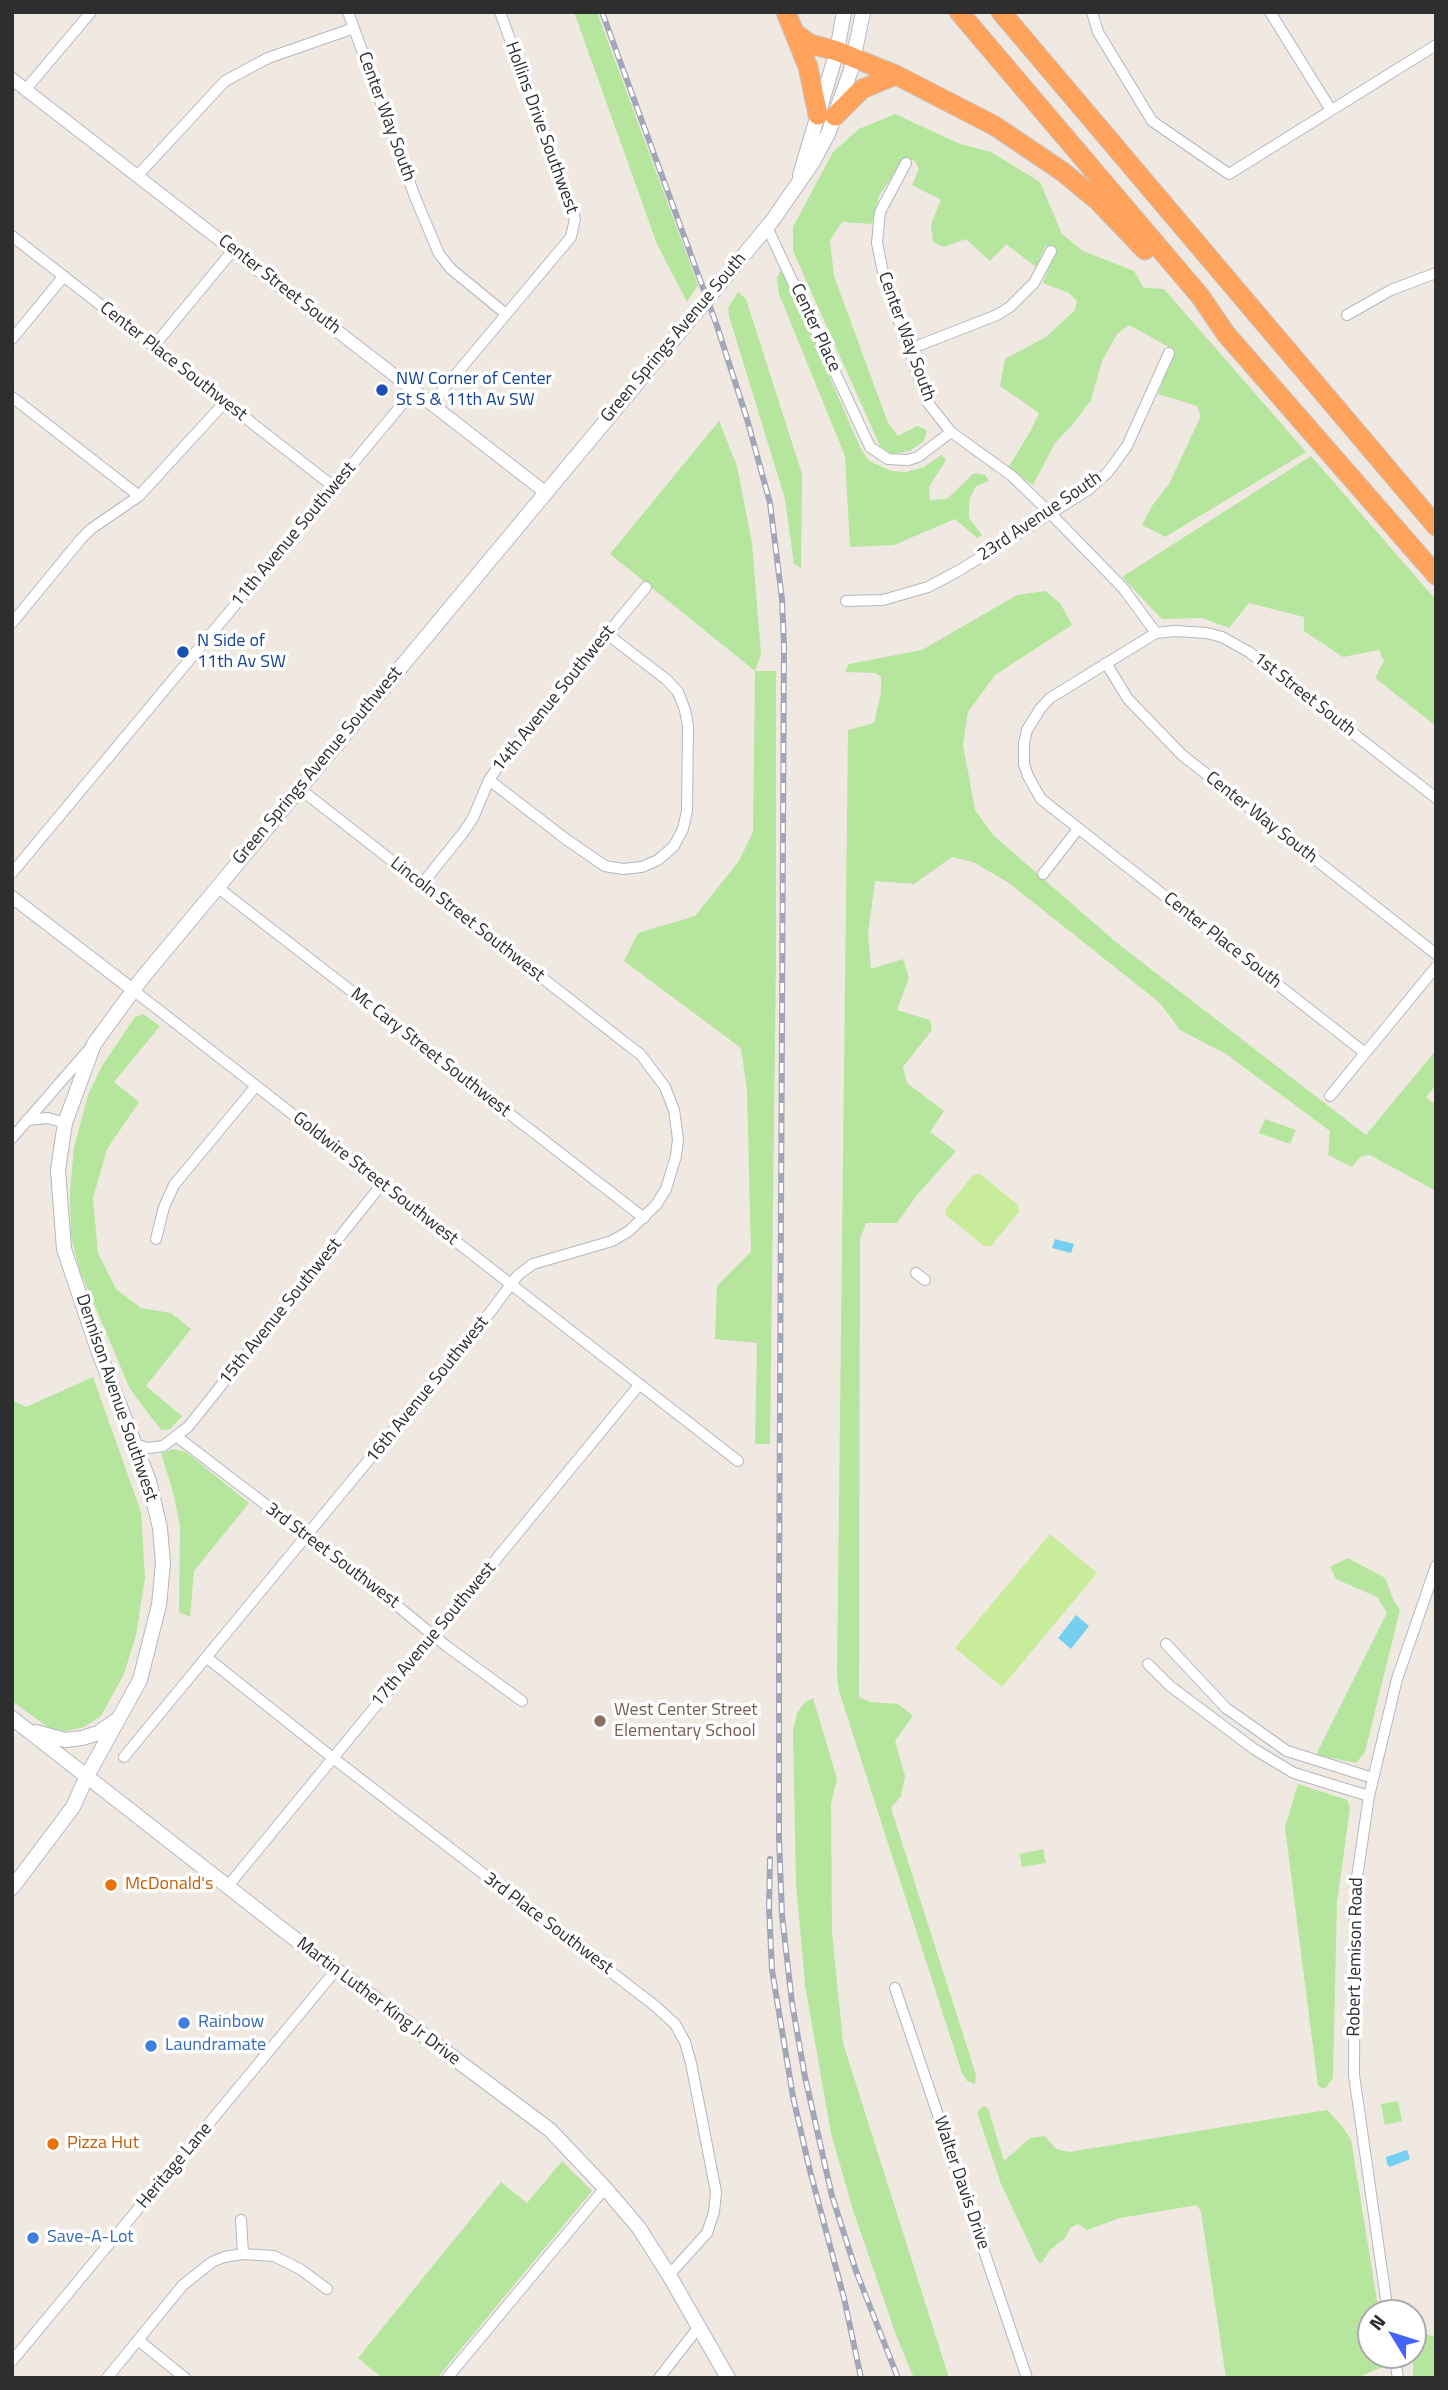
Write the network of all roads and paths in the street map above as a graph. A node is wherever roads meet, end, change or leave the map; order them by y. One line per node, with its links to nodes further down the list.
1 (91, 12): 18 (street)
2 (348, 12): 12 (street, Center Way South)
3 (500, 12): 30 (street, Hollins Drive Southwest)
4 (786, 12): 13 (highway)
5 (844, 12): 15 (main road, Green Springs Avenue South)
6 (863, 12): 15 (main road, Green Springs Avenue South)
7 (959, 12): 32 (highway)
8 (1001, 12): 19 (highway)
9 (1018, 12): 19 (highway)
10 (1092, 12): 20 (street)
11 (1270, 12): 20 (street)
12 (354, 28): 23 (street); 30 (street, Center Way South)
13 (796, 34): 15 (highway); 21 (highway)
14 (1436, 46): 20 (street)
15 (845, 55): 16 (highway); 21 (main road, Green Springs Avenue South)
16 (896, 75): 21 (highway); 32 (highway)
17 (12, 79): 18 (street, Center Street South)
18 (26, 89): 23 (street, Center Street South)
19 (1072, 95): 46 (highway)
20 (1331, 110)
21 (826, 115): 24 (main road, Green Springs Avenue South)
22 (906, 163): 35 (street, Center Way South)
23 (138, 175): 26 (street, Center Street South)
24 (767, 226): 41 (street, Center Place); 43 (main road, Green Springs Avenue South, bridge)
25 (12, 236): 29 (street, Center Place Southwest)
26 (234, 250): 34 (street); 37 (street, Center Street South)
27 (1051, 251): 35 (street)
28 (1436, 273): 31 (street)
29 (64, 276): 33 (street); 34 (street, Center Place Southwest)
30 (506, 314): 40 (street, Hollins Drive Southwest)
31 (1347, 315)
32 (1226, 334): 47 (highway)
33 (12, 339)
34 (153, 347): 39 (street, Center Place Southwest)
35 (908, 348): 41 (street, Center Way South)
36 (1169, 353): 45 (street, 23rd Avenue South)
37 (414, 390): 40 (street, Center Street South); 42 (street, 11th Avenue Southwest)
38 (12, 397): 44 (street)
39 (225, 402): 42 (street, Center Place Southwest); 44 (street)
40 (431, 404): 43 (street, Center Street South)
41 (951, 432): 45 (street, Center Way South)
42 (334, 487): 58 (street, 11th Avenue Southwest)
43 (545, 492): 55 (main road, Green Springs Avenue Southwest)
44 (139, 496): 50 (street)
45 (1051, 514): 49 (street, 23rd Avenue South); 51 (street, Center Way South)
46 (1436, 526)
47 (1436, 575)
48 (646, 587): 52 (street, 14th Avenue Southwest)
49 (846, 601)
50 (12, 623)
51 (1156, 633): 53 (street, Center Place South); 56 (street, 1st Street South)
52 (607, 634): 54 (street, 14th Avenue Southwest); 54 (street)
53 (1106, 663): 57 (street, Center Place South); 63 (street, Center Way South)
54 (489, 780): 60 (street, 14th Avenue Southwest)
55 (300, 789): 60 (street, Lincoln Street Southwest); 61 (main road, Green Springs Avenue Southwest)
56 (1436, 798)
57 (1078, 829): 59 (street); 68 (street, Center Place South)
58 (12, 873)
59 (1043, 874)
60 (422, 884): 67 (street, Lincoln Street Southwest)
61 (218, 887): 65 (main road, Green Springs Avenue Southwest); 75 (street, Mc Cary Street Southwest)
62 (12, 897): 65 (street, Goldwire Street Southwest)
63 (1436, 954)
64 (1436, 967): 68 (street)
65 (132, 990): 66 (main road, Green Springs Avenue Southwest); 69 (street, Goldwire Street Southwest)
66 (94, 1044): 71 (street, Green Springs Avenue Southwest); 72 (main road, Green Springs Avenue Southwest)
67 (635, 1050): 75 (street, 16th Avenue Southwest)
68 (1365, 1052): 70 (street)
69 (256, 1086): 74 (street, Goldwire Street Southwest); 76 (street)
70 (1330, 1096)
71 (27, 1120): 72 (street); 73 (street, Green Springs Avenue Southwest)
72 (65, 1124): 80 (main road, Dennison Avenue Southwest)
73 (12, 1138)
74 (382, 1184): 77 (street, Goldwire Street Southwest); 79 (street, 15th Avenue Southwest)
75 (643, 1218): 77 (street, 16th Avenue Southwest)
76 (156, 1239)
77 (512, 1284): 78 (street, Goldwire Street Southwest); 82 (street, 16th Avenue Southwest)
78 (639, 1384): 81 (street, Goldwire Street Southwest); 84 (street, 17th Avenue Southwest)
79 (176, 1436): 80 (street); 82 (street, 3rd Street Southwest)
80 (137, 1446): 90 (main road, Dennison Avenue Southwest)
81 (738, 1461)
82 (307, 1537): 84 (street, 3rd Street Southwest); 86 (street, 16th Avenue Southwest)
83 (1436, 1566): 95 (street, Robert Jemison Road)
84 (434, 1635): 88 (street, 3rd Street Southwest); 93 (street, 17th Avenue Southwest)
85 (1166, 1644): 95 (street)
86 (206, 1657): 92 (street, 16th Avenue Southwest); 93 (street, 3rd Place Southwest)
87 (1148, 1664): 96 (street)
88 (522, 1701)
89 (12, 1718): 91 (main road, Martin Luther King Jr Drive)
90 (118, 1718): 91 (main road); 94 (main road, Dennison Avenue Southwest)
91 (27, 1729): 94 (main road, Martin Luther King Jr Drive)
92 (124, 1757)
93 (332, 1758): 97 (street, 17th Avenue Southwest); 104 (street, 3rd Place Southwest)
94 (87, 1776): 97 (main road, Martin Luther King Jr Drive); 98 (main road, Dennison Avenue Southwest)
95 (1373, 1778): 96 (street, Robert Jemison Road)
96 (1369, 1796): 106 (street, Robert Jemison Road)
97 (228, 1886): 99 (main road, Martin Luther King Jr Drive)
98 (12, 1888)
99 (337, 1970): 101 (main road, Martin Luther King Jr Drive); 109 (street, Heritage Lane)
100 (895, 1988): 115 (street, Walter Davis Drive)
101 (605, 2188): 104 (main road, Martin Luther King Jr Drive); 112 (street)
102 (241, 2220): 103 (street)
103 (243, 2254): 105 (street); 108 (street)
104 (669, 2275): 107 (main road, Martin Luther King Jr Drive)
105 (327, 2289)
106 (1386, 2299)
107 (698, 2328): 113 (street); 114 (main road, Martin Luther King Jr Drive)
108 (138, 2340): 110 (street); 111 (street)
109 (12, 2361)
110 (107, 2378)
111 (185, 2378)
112 (447, 2378)
113 (659, 2378)
114 (728, 2378)
115 (1027, 2378)

